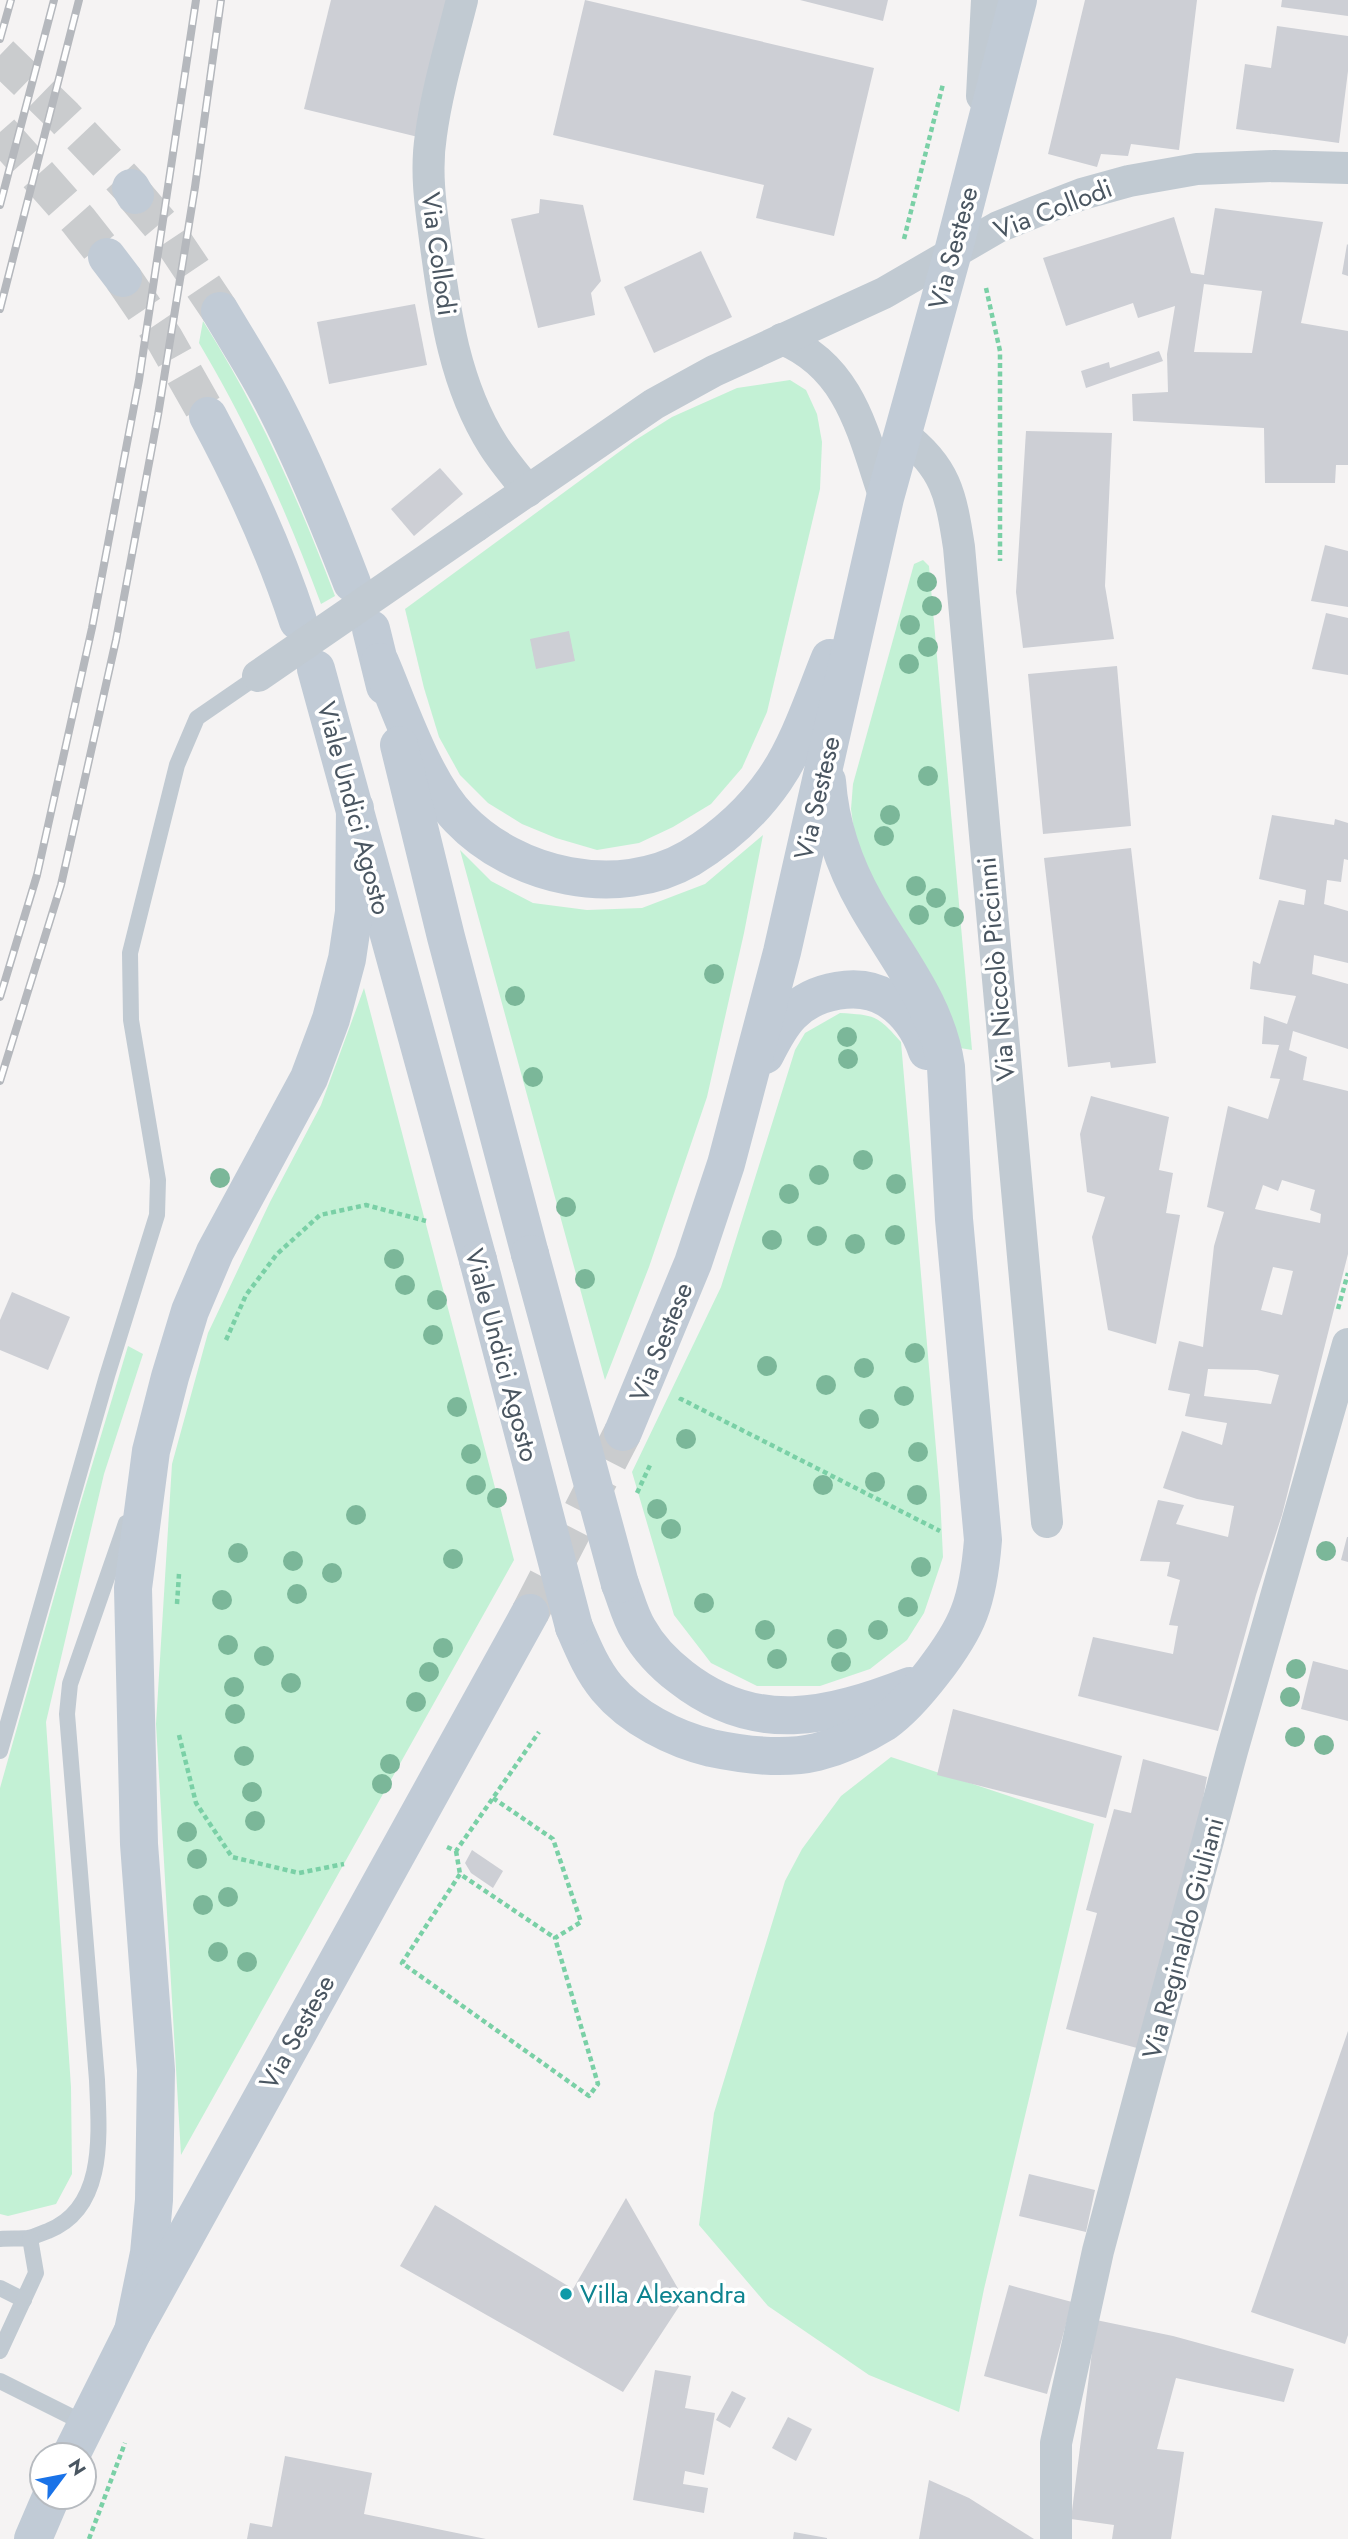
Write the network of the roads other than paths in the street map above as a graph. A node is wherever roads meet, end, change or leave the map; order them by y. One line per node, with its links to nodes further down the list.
1 (462, 0): 11 (street, Via Collodi)
2 (987, 0): 4 (street, Via Sestese)
3 (1018, 0): 4 (main road, Via Sestese)
4 (978, 154): 6 (main road, Via Sestese)
5 (1348, 168): 6 (street, Via Collodi)
6 (953, 252): 8 (street, Via Collodi); 10 (main road, Via Sestese)
7 (220, 311): 14 (main road)
8 (782, 340): 11 (street, Via Collodi); 12 (street)
9 (208, 416): 15 (main road)
10 (902, 434): 12 (main road, Via Sestese); 25 (street, Via Niccolò Piccinni)
11 (528, 491): 17 (street, Via Collodi, bridge)
12 (885, 498): 13 (main road, Via Sestese)
13 (871, 563): 18 (main road, Via Sestese); 27 (main road, Viale Undici Agosto, bridge)
14 (352, 583)
15 (298, 621)
16 (316, 669): 19 (main road, Viale Undici Agosto)
17 (258, 676): 28 (lane)
18 (826, 756): 20 (main road, Via Sestese); 21 (main road, Viale Undici Agosto)
19 (355, 808): 24 (main road); 27 (main road, Viale Undici Agosto, bridge)
20 (742, 1106): 21 (main road, Viale Undici Agosto); 23 (main road, Via Sestese)
21 (947, 1116): 27 (main road, Viale Undici Agosto)
22 (1348, 1344): 39 (street, Via Reginaldo Giuliani)
23 (623, 1432)
24 (151, 1451): 29 (lane); 33 (main road)
25 (1047, 1522)
26 (530, 1613): 33 (main road, Via Sestese)
27 (925, 1680)
28 (0, 1752)
29 (30, 2238): 30 (lane); 32 (lane)
30 (0, 2239)
31 (0, 2288): 32 (lane)
32 (23, 2300): 34 (lane)
33 (132, 2331): 36 (main road, Via Sestese)
34 (0, 2351)
35 (0, 2381): 36 (lane)
36 (79, 2440)
37 (45, 2511): 38 (main road)
38 (33, 2539)
39 (1056, 2539)

